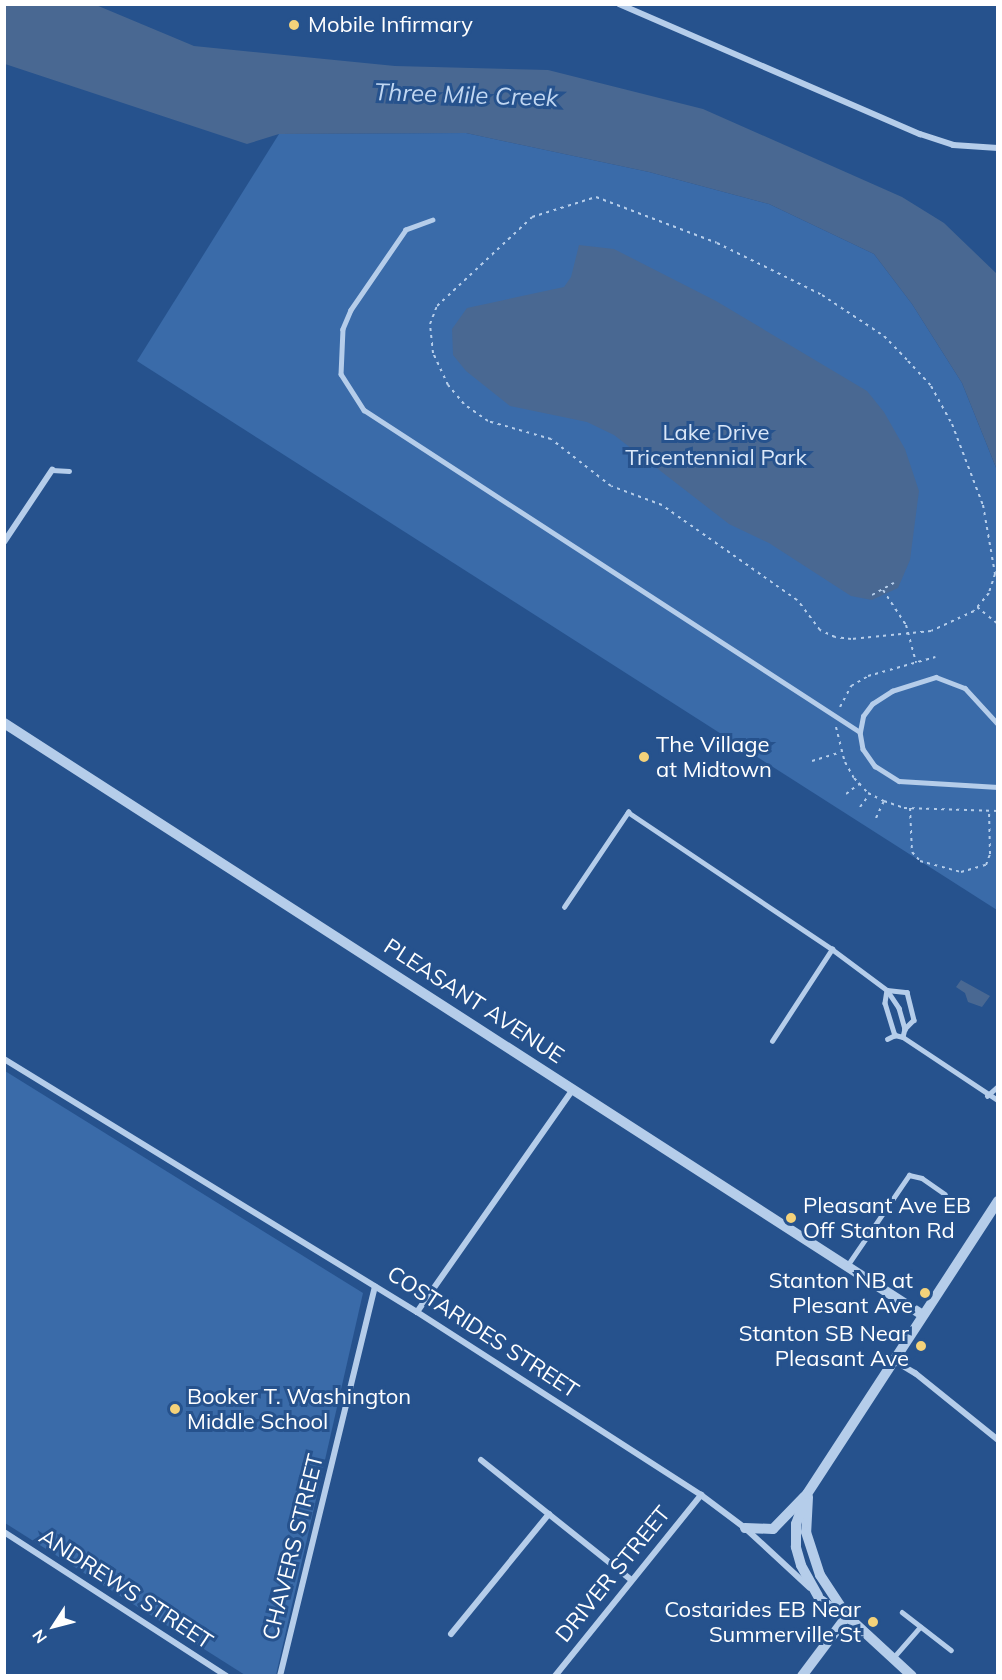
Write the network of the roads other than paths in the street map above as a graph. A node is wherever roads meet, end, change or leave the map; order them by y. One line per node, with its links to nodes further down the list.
1 (619, 4): 2 (street)
2 (998, 147)
3 (433, 220): 9 (lane)
4 (52, 470): 5 (lane); 6 (street)
5 (69, 471)
6 (4, 542)
7 (4, 723): 21 (street, PLEASANT AVENUE)
8 (998, 724): 9 (lane)
9 (860, 732): 10 (lane)
10 (998, 787)
11 (564, 907): 12 (lane)
12 (832, 949): 13 (lane); 18 (lane)
13 (887, 990): 14 (lane); 14 (lane); 15 (lane)
14 (905, 1029): 16 (lane)
15 (895, 1035): 16 (lane); 17 (lane)
16 (903, 1037): 22 (lane)
17 (887, 1039)
18 (772, 1041)
19 (4, 1059): 27 (street, COSTARIDES STREET)
20 (998, 1086): 22 (lane)
21 (573, 1089): 26 (street, PLEASANT AVENUE); 28 (street)
22 (987, 1096): 23 (lane)
23 (998, 1100)
24 (945, 1194): 26 (lane)
25 (998, 1201): 29 (street)
26 (846, 1268): 29 (street, PLEASANT AVENUE)
27 (375, 1286): 28 (street, COSTARIDES STREET); 47 (street, CHAVERS STREET)
28 (417, 1312): 34 (street, COSTARIDES STREET)
29 (921, 1314): 30 (street)
30 (892, 1359): 31 (street); 33 (street)
31 (998, 1440)
32 (481, 1460): 35 (street)
33 (807, 1494): 36 (street); 39 (street); 41 (street)
34 (701, 1495): 36 (street, COSTARIDES STREET); 38 (street, DRIVER STREET)
35 (549, 1514): 38 (street); 43 (street)
36 (745, 1528): 39 (street, COSTARIDES STREET)
37 (4, 1532): 46 (street, ANDREWS STREET)
38 (630, 1579): 48 (street, DRIVER STREET)
39 (818, 1596): 41 (street, COSTARIDES STREET)
40 (902, 1612): 42 (lane)
41 (847, 1616): 45 (street, COSTARIDES STREET); 49 (street)
42 (920, 1627): 44 (lane); 45 (lane)
43 (451, 1635)
44 (951, 1650)
45 (893, 1658): 50 (street, COSTARIDES STREET)
46 (227, 1676)
47 (280, 1676)
48 (555, 1676)
49 (802, 1676)
50 (912, 1676)

